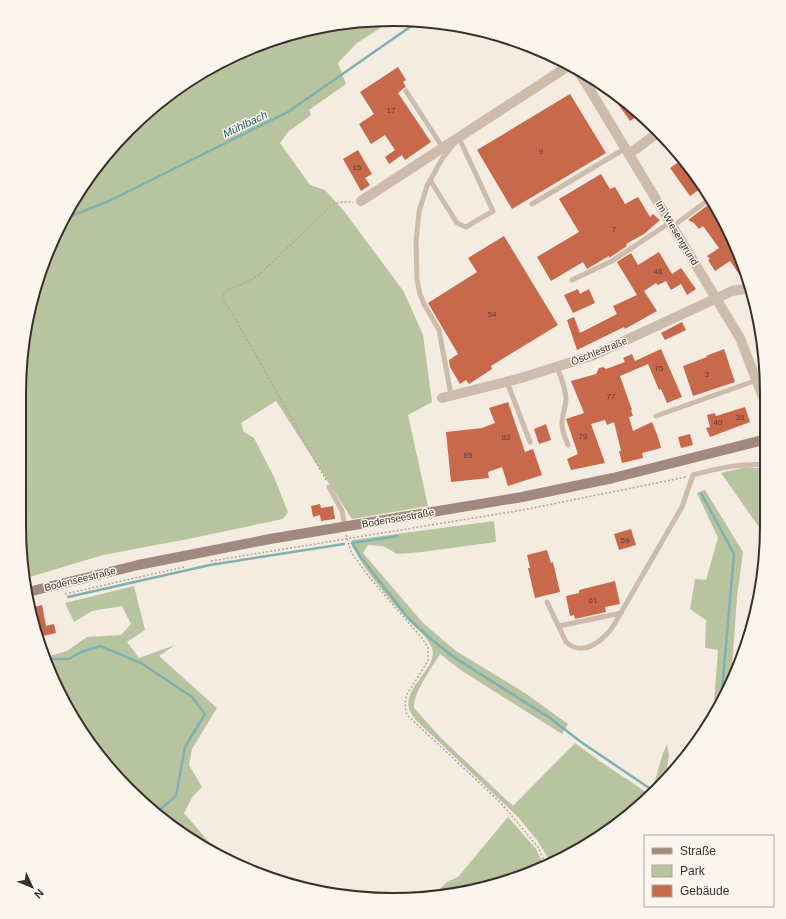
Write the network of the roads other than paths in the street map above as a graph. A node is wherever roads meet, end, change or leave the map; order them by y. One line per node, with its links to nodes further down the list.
1 (564, 69): 5 (street)
2 (584, 80): 7 (street, Im Wiesengrund)
3 (406, 91): 6 (lane)
4 (654, 135): 7 (street)
5 (460, 137): 6 (street); 8 (lane); 8 (lane)
6 (443, 148): 9 (street)
7 (627, 151): 11 (lane); 12 (street, Im Wiesengrund)
8 (430, 180): 20 (lane)
9 (361, 201)
10 (706, 202): 12 (lane)
11 (532, 204)
12 (672, 224): 13 (lane); 15 (street, Im Wiesengrund)
13 (572, 280)
14 (745, 289): 15 (street, Öschlestraße)
15 (717, 298): 16 (street, Öschlestraße); 17 (street, Im Wiesengrund)
16 (557, 366): 18 (street, Öschlestraße); 24 (lane)
17 (757, 380): 19 (street, Im Wiesengrund); 21 (lane)
18 (507, 382): 20 (street, Öschlestraße); 23 (lane)
19 (760, 388)
20 (446, 396)
21 (656, 416)
22 (760, 441): 27 (street, Bodenseestraße)
23 (530, 442)
24 (568, 445)
25 (760, 465): 30 (lane)
26 (330, 487): 27 (lane)
27 (345, 527): 28 (street, Bodenseestraße)
28 (32, 591)
29 (547, 602): 31 (lane)
30 (620, 613): 31 (lane); 31 (lane)
31 (559, 626)

